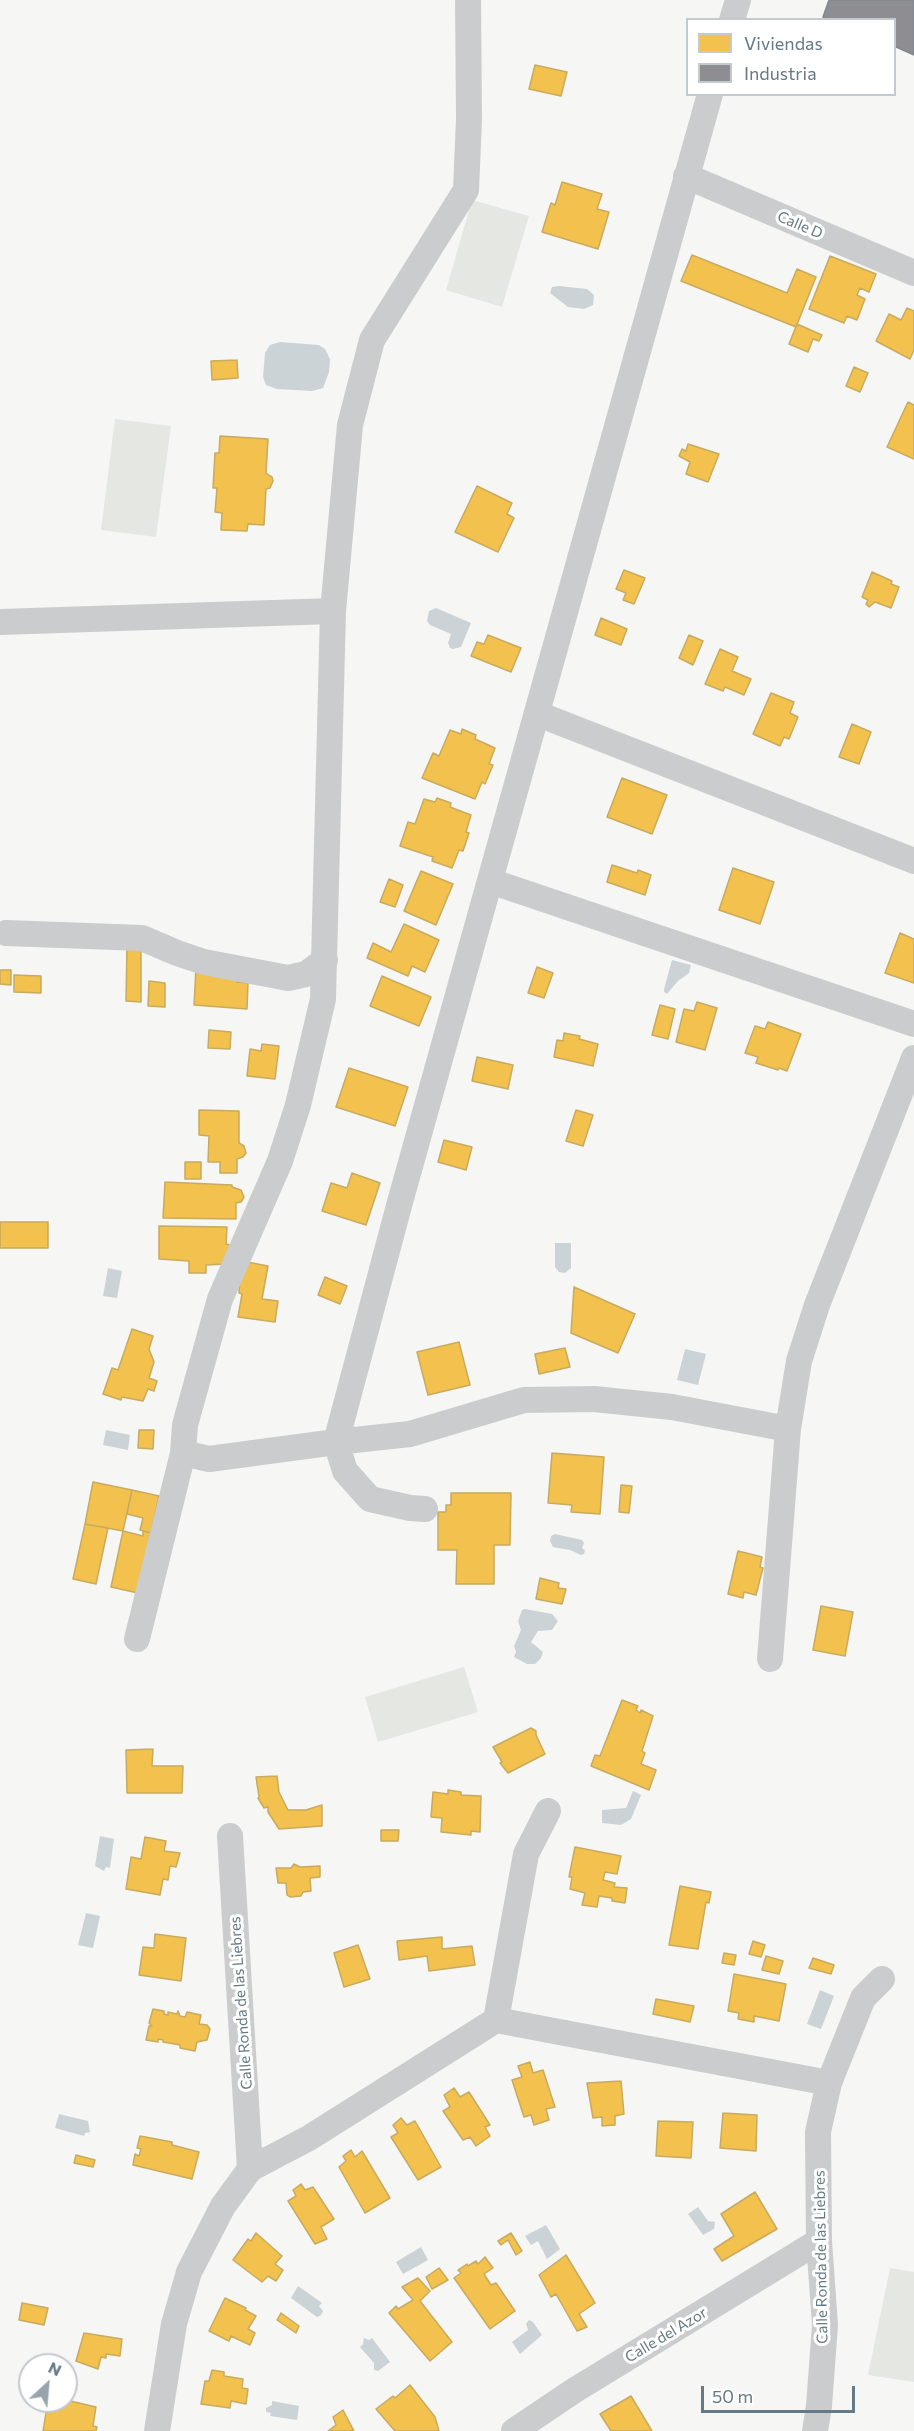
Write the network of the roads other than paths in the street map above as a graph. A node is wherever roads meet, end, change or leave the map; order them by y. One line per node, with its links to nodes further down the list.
1 (468, 0): 7 (street)
2 (738, 0): 3 (street)
3 (733, 18)
4 (709, 96): 5 (street)
5 (686, 176): 6 (street, Calle D); 9 (street)
6 (914, 273)
7 (333, 612): 8 (street); 13 (street)
8 (0, 622)
9 (538, 714): 10 (street); 11 (street)
10 (914, 861)
11 (490, 881): 14 (street); 17 (street)
12 (6, 933): 13 (street)
13 (325, 960): 18 (street)
14 (914, 1024)
15 (914, 1058): 16 (street)
16 (788, 1430): 17 (street); 21 (street)
17 (336, 1442): 18 (street); 19 (street)
18 (183, 1453): 20 (street)
19 (425, 1509)
20 (137, 1639)
21 (770, 1659)
22 (548, 1811): 25 (street)
23 (230, 1836): 27 (street, Calle Ronda de las Liebres)
24 (882, 1979): 26 (street, Calle Ronda de las Liebres)
25 (496, 2020): 26 (street); 27 (street)
26 (829, 2083): 28 (street, Calle Ronda de las Liebres)
27 (250, 2169): 29 (street)
28 (819, 2241): 30 (street, Calle del Azor); 31 (street, Calle Ronda de las Liebres)
29 (157, 2431)
30 (514, 2431)
31 (815, 2431)

